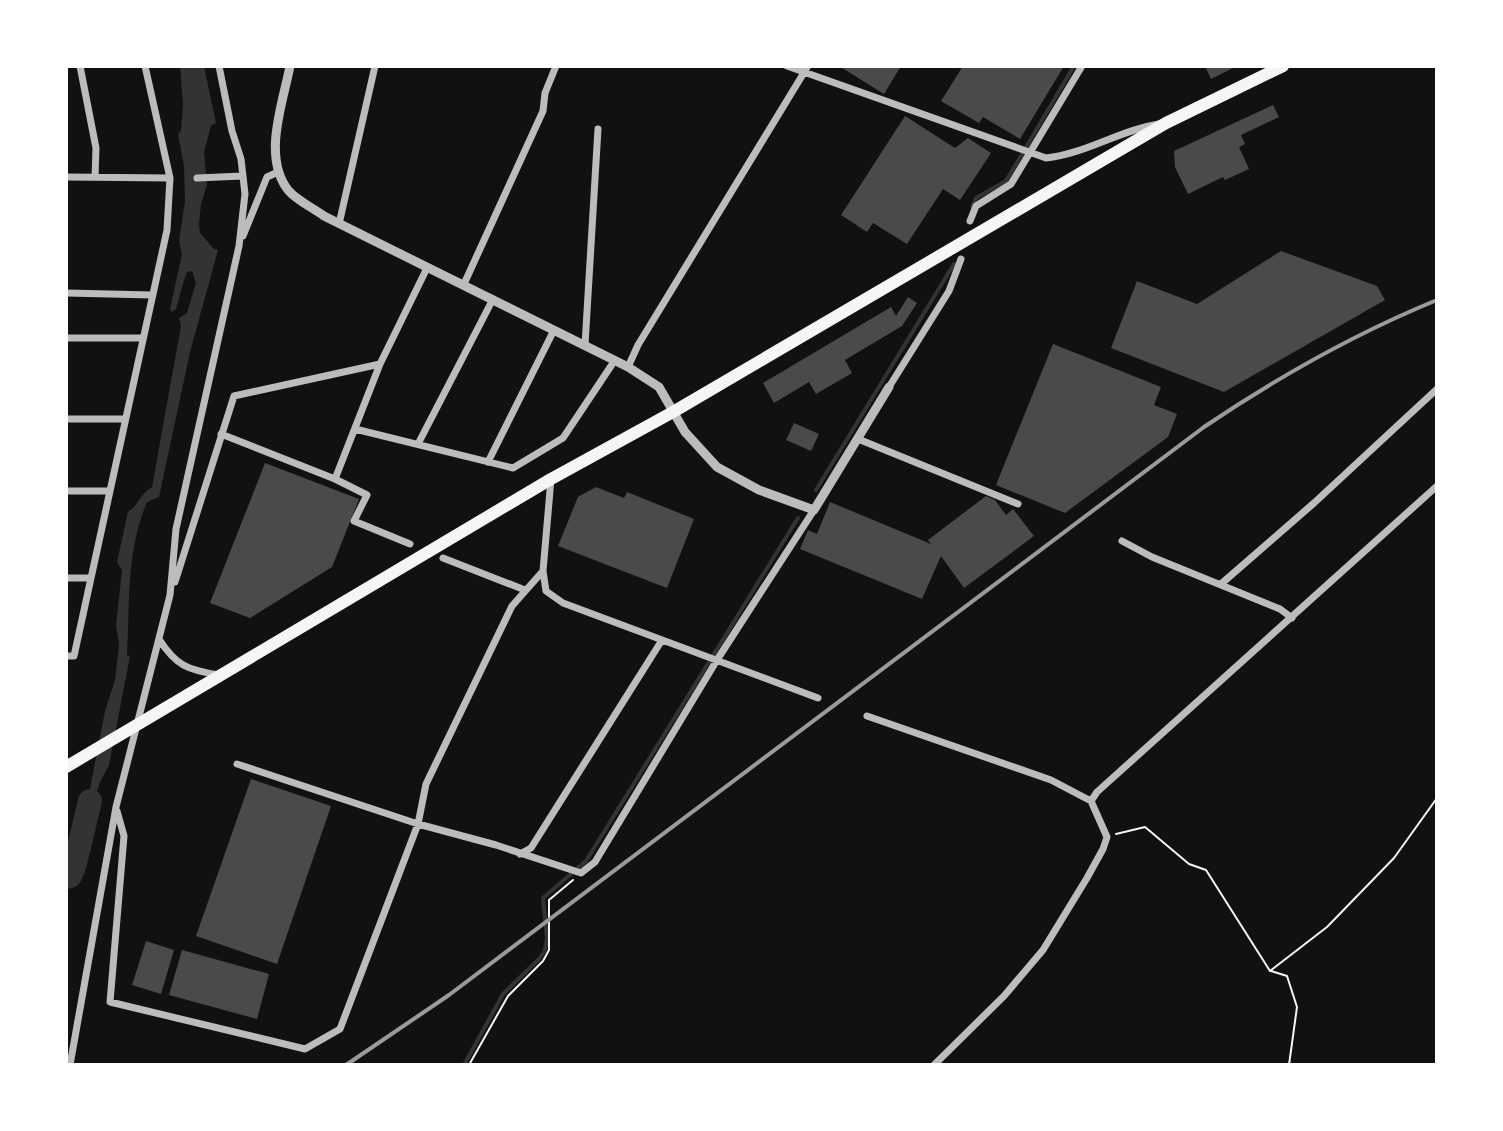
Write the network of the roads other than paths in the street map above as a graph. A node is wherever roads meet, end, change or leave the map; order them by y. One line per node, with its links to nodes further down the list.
1 (80, 66): 17 (street)
2 (145, 66): 18 (street)
3 (219, 66): 15 (street)
4 (290, 66): 14 (street)
5 (375, 66): 21 (street)
6 (556, 66): 25 (street)
7 (787, 66): 10 (street)
8 (1082, 66): 13 (street)
9 (1283, 66): 11 (highway)
10 (807, 69): 13 (street); 35 (street)
11 (1166, 123): 13 (street); 38 (highway)
12 (598, 129): 32 (street)
13 (1027, 151): 20 (street)
14 (278, 172): 21 (street); 22 (street)
15 (239, 176): 19 (street); 22 (street)
16 (66, 177): 17 (street)
17 (95, 177): 18 (street)
18 (170, 178): 27 (street)
19 (197, 178)
20 (970, 221)
21 (339, 224): 24 (street)
22 (239, 246): 61 (street)
23 (961, 259): 36 (street)
24 (427, 268): 25 (street); 34 (street)
25 (464, 284): 28 (street)
26 (66, 293): 27 (street)
27 (152, 295): 31 (street)
28 (493, 299): 29 (street); 44 (street)
29 (554, 330): 32 (street); 45 (street)
30 (66, 338): 31 (street)
31 (143, 338): 40 (street)
32 (585, 345): 33 (street)
33 (615, 360): 35 (street); 45 (street)
34 (380, 364): 41 (street); 42 (street)
35 (628, 367): 38 (street)
36 (889, 387): 43 (street)
37 (1437, 389): 59 (street)
38 (673, 412): 47 (highway); 52 (street)
39 (66, 419): 40 (street)
40 (125, 419): 50 (street)
41 (355, 429): 44 (street); 46 (street)
42 (221, 434): 46 (street); 61 (street)
43 (858, 439): 51 (street); 52 (street)
44 (418, 444): 45 (street)
45 (488, 462)
46 (335, 479): 54 (street)
47 (551, 479): 56 (street); 67 (highway)
48 (1437, 486): 62 (street)
49 (66, 491): 50 (street)
50 (109, 491): 58 (street)
51 (1018, 504)
52 (814, 510): 66 (street)
53 (1122, 541): 59 (street)
54 (410, 544)
55 (443, 558): 60 (street)
56 (543, 571): 60 (street); 64 (street)
57 (66, 578): 58 (street)
58 (91, 578): 65 (street)
59 (1221, 584): 62 (street)
60 (525, 590): 75 (street)
61 (170, 595): 63 (street)
62 (1292, 618): 73 (street)
63 (159, 639): 67 (street); 70 (street)
64 (662, 640): 66 (street); 76 (street)
65 (66, 656)
66 (713, 658): 68 (street); 76 (street)
67 (221, 675): 70 (highway)
68 (818, 698)
69 (867, 716): 73 (street)
70 (136, 726): 72 (highway); 74 (street)
71 (237, 764): 75 (street)
72 (66, 767)
73 (1091, 801): 78 (street)
74 (116, 807): 75 (street); 77 (street)
75 (418, 824): 76 (street)
76 (520, 854)
77 (70, 1065)
78 (934, 1065)

